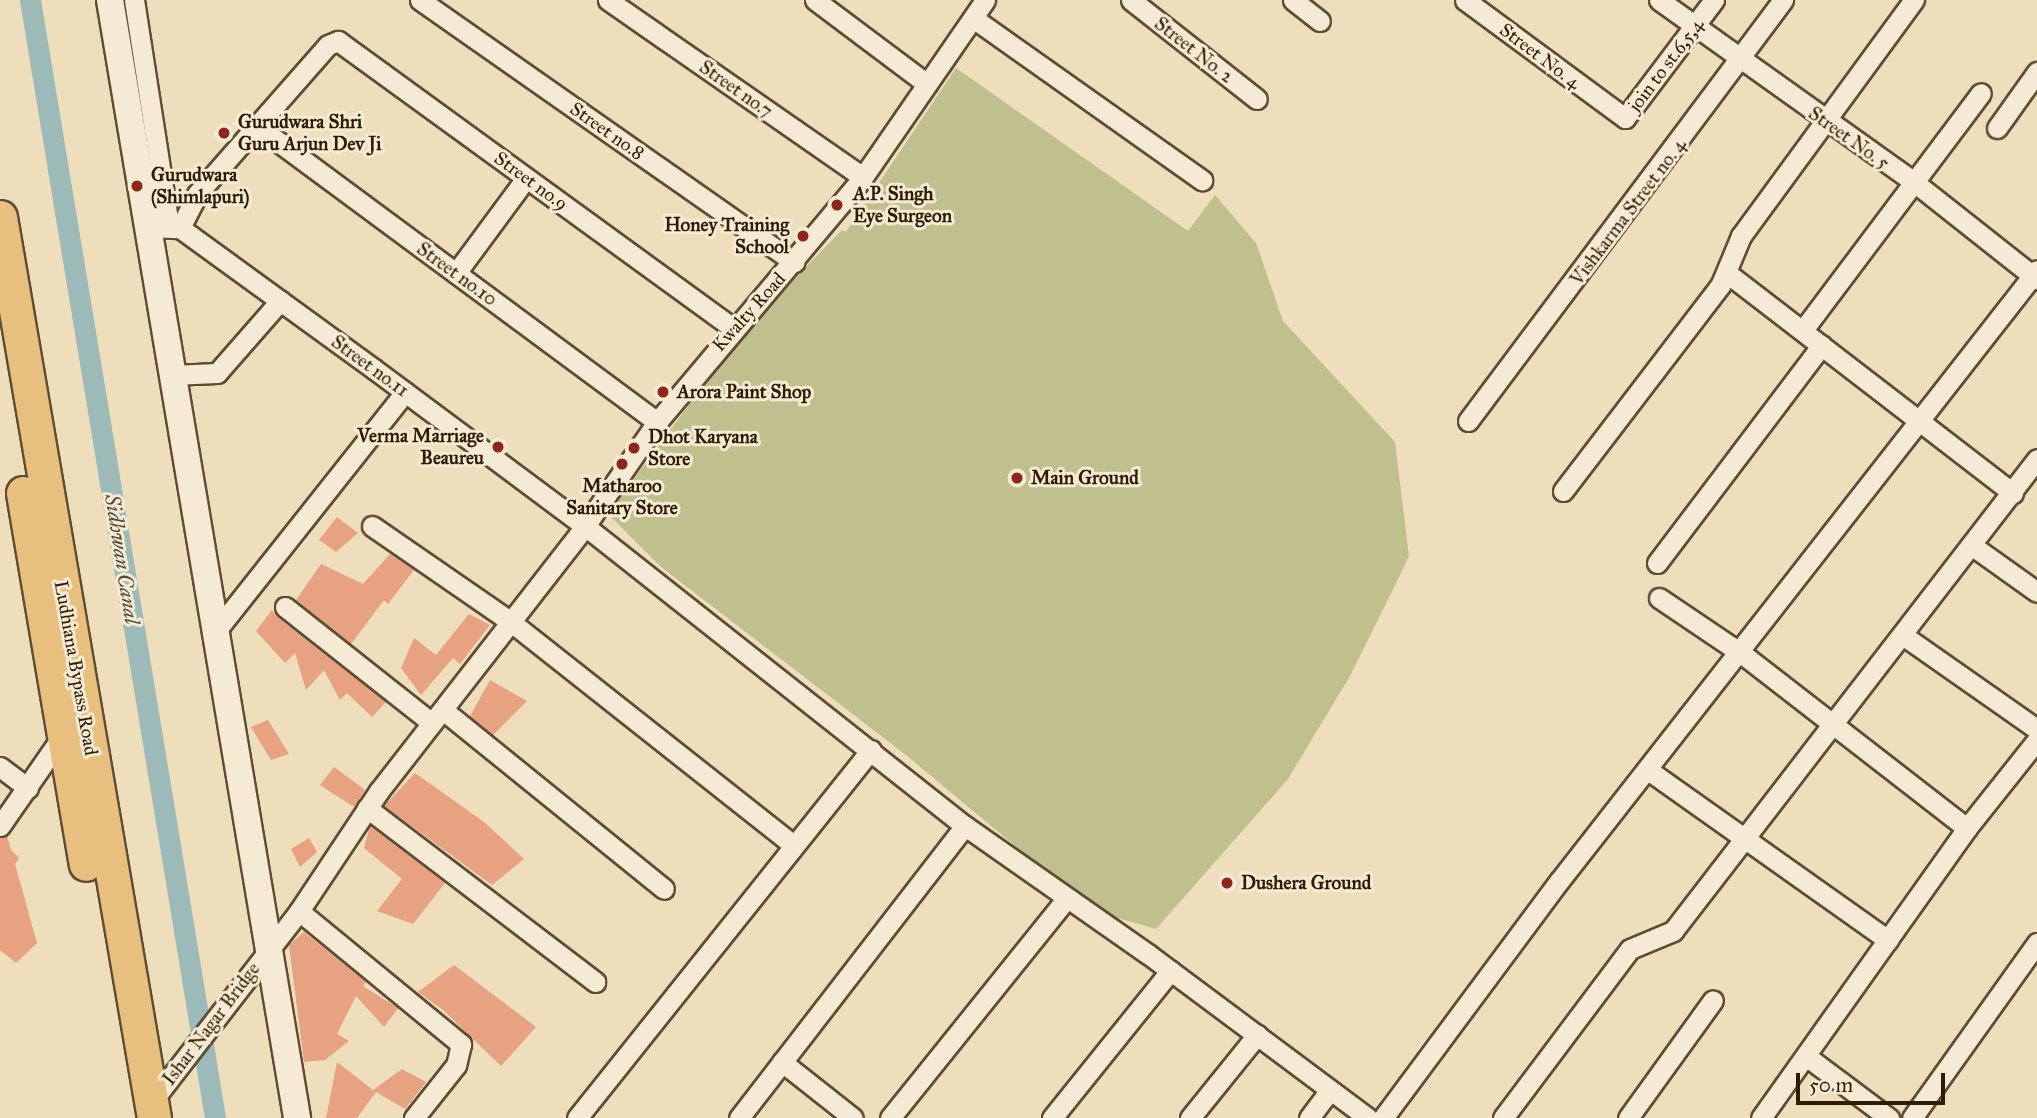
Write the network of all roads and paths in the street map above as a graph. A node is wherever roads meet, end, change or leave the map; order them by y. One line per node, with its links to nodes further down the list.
1 (110, 0): 30 (street)
2 (134, 0): 30 (street)
3 (421, 0): 31 (street, Street no.8)
4 (608, 0): 25 (street, Street no.7)
5 (815, 0): 18 (street)
6 (1131, 0): 20 (street, Street No. 2)
7 (1293, 0): 14 (street)
8 (1465, 0): 21 (street, Street No. 4)
9 (1659, 0): 15 (street, Street No. 5)
10 (1714, 0): 15 (street, join to st.6,5,4)
11 (1783, 0): 16 (street, Vishkarma Street no. 4)
12 (1914, 0): 22 (street)
13 (979, 6): 18 (street, Kwalty Road); 27 (street)
14 (1320, 21)
15 (1696, 27): 16 (street, Street No. 5); 21 (street, join to st.6,5,4)
16 (1740, 61): 22 (street, Street No. 5); 43 (street, Vishkarma Street no. 4)
17 (2037, 72): 24 (street)
18 (927, 84): 25 (street, Kwalty Road)
19 (1981, 93): 28 (street)
20 (1258, 99)
21 (1614, 112)
22 (1826, 122): 28 (street, Street No. 5); 33 (street)
23 (257, 126): 26 (street, Street no.9); 30 (street); 32 (street, Street no.10)
24 (1997, 128)
25 (863, 177): 31 (street, Kwalty Road)
26 (526, 178): 32 (street); 36 (street, Street no.9)
27 (1202, 180)
28 (1914, 182): 34 (street, Street No. 5); 37 (street)
29 (0, 217): 87 (highway, Ludhiana Bypass Road)
30 (165, 228): 35 (street, Street no.11); 40 (street)
31 (794, 262): 36 (street, Kwalty Road)
32 (456, 273): 44 (street, Street no.10)
33 (1727, 274): 37 (street); 46 (street)
34 (2036, 275): 42 (street)
35 (280, 301): 40 (street); 41 (street, Street no.11)
36 (733, 328): 44 (street, Kwalty Road)
37 (1804, 330): 38 (street)
38 (1822, 345): 42 (street); 51 (street)
39 (0, 350): 62 (highway, Ludhiana Bypass Road)
40 (171, 375): 56 (street)
41 (405, 392): 49 (street, Street no.11); 56 (street)
42 (1921, 419): 47 (street); 58 (street)
43 (1468, 421)
44 (657, 422): 49 (street, Kwalty Road)
45 (2037, 459): 47 (street)
46 (1563, 491)
47 (2013, 493): 50 (street)
48 (372, 526): 55 (street)
49 (585, 526): 55 (street, Kwalty Road); 64 (street, Street no.11)
50 (1973, 547): 52 (street); 57 (street)
51 (1657, 563)
52 (2037, 592)
53 (1659, 598): 58 (street)
54 (285, 607): 59 (street)
55 (511, 622): 59 (street, Kwalty Road); 73 (street)
56 (215, 632): 79 (street)
57 (1903, 636): 60 (street); 61 (street)
58 (1741, 653): 60 (street); 66 (street)
59 (437, 717): 68 (street, Ishar Nagar Bridge); 74 (street)
60 (1835, 726): 71 (street); 72 (street)
61 (2037, 729)
62 (63, 735): 67 (street); 87 (highway, Ludhiana Bypass Road)
63 (2037, 740): 71 (street)
64 (871, 750): 70 (street, Street no.11); 73 (street)
65 (0, 766): 67 (street)
66 (1648, 770): 72 (street); 98 (street)
67 (28, 788): 69 (street)
68 (367, 808): 76 (street, Ishar Nagar Bridge); 81 (street)
69 (0, 826)
70 (965, 826): 75 (street, Street no.11); 85 (street)
71 (1967, 828): 77 (street)
72 (1746, 842): 77 (street); 99 (street)
73 (793, 845): 90 (street)
74 (664, 889)
75 (1067, 898): 80 (street, Street no.11); 93 (street)
76 (299, 911): 79 (street, Ishar Nagar Bridge); 89 (street)
77 (1888, 940): 84 (street)
78 (2037, 943): 103 (street)
79 (263, 956): 87 (street, Ishar Nagar Bridge); 88 (street)
80 (1170, 971): 83 (street, Street no.11); 94 (street)
81 (595, 982)
82 (1713, 1000): 100 (street)
83 (1257, 1035): 86 (street, Street no.11); 95 (street)
84 (1806, 1056): 101 (street); 102 (street)
85 (782, 1062): 91 (street); 92 (street)
86 (1330, 1090): 96 (street); 97 (street, Street no.11)
87 (148, 1108)
88 (297, 1118)
89 (414, 1118)
90 (577, 1118)
91 (739, 1118)
92 (853, 1118)
93 (890, 1118)
94 (1052, 1118)
95 (1190, 1118)
96 (1309, 1118)
97 (1367, 1118)
98 (1383, 1118)
99 (1503, 1118)
100 (1628, 1118)
101 (1760, 1118)
102 (1889, 1118)
103 (1912, 1118)

